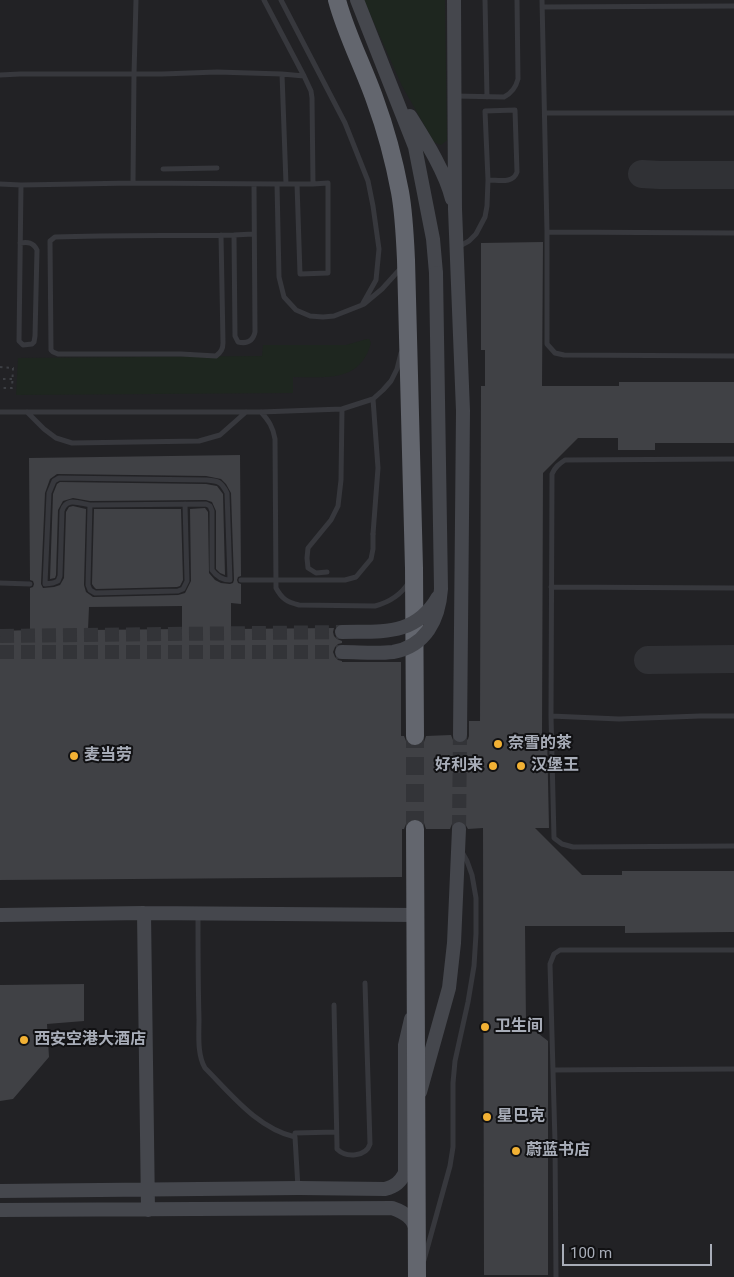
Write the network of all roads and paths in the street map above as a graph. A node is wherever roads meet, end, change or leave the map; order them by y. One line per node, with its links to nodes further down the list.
1 (136, 0): 14 (lane)
2 (264, 0): 17 (lane)
3 (281, 0): 45 (lane)
4 (329, 0): 13 (street)
5 (337, 0): 13 (highway)
6 (357, 0): 18 (street)
7 (454, 0): 19 (street)
8 (485, 0): 20 (lane)
9 (517, 0): 20 (lane)
10 (542, 0): 12 (lane)
11 (734, 6): 12 (lane)
12 (542, 7): 21 (lane)
13 (342, 21): 44 (highway)
14 (134, 74): 15 (lane); 16 (lane); 28 (lane)
15 (282, 74): 17 (lane); 32 (lane)
16 (0, 75)
17 (304, 76): 34 (lane)
18 (391, 85): 24 (street); 68 (street, bridge)
19 (455, 96): 20 (lane); 23 (street)
20 (487, 97)
21 (545, 113): 22 (lane); 37 (lane)
22 (734, 113)
23 (455, 142): 24 (street); 36 (street)
24 (429, 146): 36 (street)
25 (217, 168): 26 (lane)
26 (163, 169)
27 (488, 180): 27 (lane); 43 (lane)
28 (133, 183): 30 (lane); 35 (lane)
29 (0, 184): 35 (lane)
30 (254, 184): 31 (lane); 39 (lane)
31 (276, 184): 32 (lane); 45 (lane)
32 (286, 184): 33 (lane)
33 (297, 184): 34 (lane); 34 (lane)
34 (313, 184)
35 (21, 185): 42 (lane)
36 (455, 209): 43 (street)
37 (548, 232): 38 (lane); 47 (lane)
38 (734, 233)
39 (253, 234): 41 (lane); 41 (lane)
40 (221, 235): 40 (lane); 41 (lane)
41 (234, 235)
42 (20, 243): 42 (lane)
43 (457, 248): 73 (street)
44 (406, 260): 45 (lane); 46 (highway)
45 (362, 306)
46 (408, 322): 52 (lane); 61 (highway)
47 (734, 356)
48 (0, 367): 50 (path)
49 (3, 379): 50 (path)
50 (12, 379): 51 (path)
51 (0, 388)
52 (373, 399): 53 (lane); 63 (lane, bridge)
53 (342, 409): 57 (lane); 62 (lane)
54 (0, 412): 55 (lane)
55 (27, 412): 56 (lane); 56 (lane)
56 (246, 412): 57 (lane)
57 (261, 412): 61 (lane)
58 (734, 459): 66 (lane)
59 (185, 504): 60 (lane); 60 (lane); 60 (lane)
60 (90, 505)
61 (414, 568): 74 (highway)
62 (328, 572)
63 (241, 580)
64 (0, 583): 65 (lane)
65 (30, 584)
66 (551, 587): 67 (lane); 71 (lane)
67 (734, 588)
68 (441, 589): 69 (street, bridge); 70 (street, bridge)
69 (342, 632)
70 (342, 652)
71 (551, 716): 72 (lane); 78 (lane)
72 (734, 716)
73 (460, 735)
74 (416, 736)
75 (415, 829): 82 (highway)
76 (459, 829): 77 (street)
77 (458, 845): 89 (street); 98 (lane)
78 (734, 846)
79 (144, 913): 80 (street); 81 (street); 93 (street)
80 (198, 914): 82 (street); 92 (lane)
81 (0, 915)
82 (416, 915): 85 (highway)
83 (734, 950): 88 (lane)
84 (365, 983): 90 (lane)
85 (416, 1001): 89 (highway); 92 (street)
86 (334, 1005): 90 (lane)
87 (734, 1069): 88 (lane)
88 (553, 1070): 99 (lane)
89 (416, 1108): 97 (highway)
90 (336, 1132): 91 (lane)
91 (295, 1133)
92 (298, 1188): 93 (street)
93 (148, 1190): 94 (street); 96 (street)
94 (0, 1191)
95 (0, 1210): 96 (street)
96 (148, 1210): 97 (street)
97 (416, 1232): 98 (highway)
98 (418, 1277)
99 (556, 1277)

